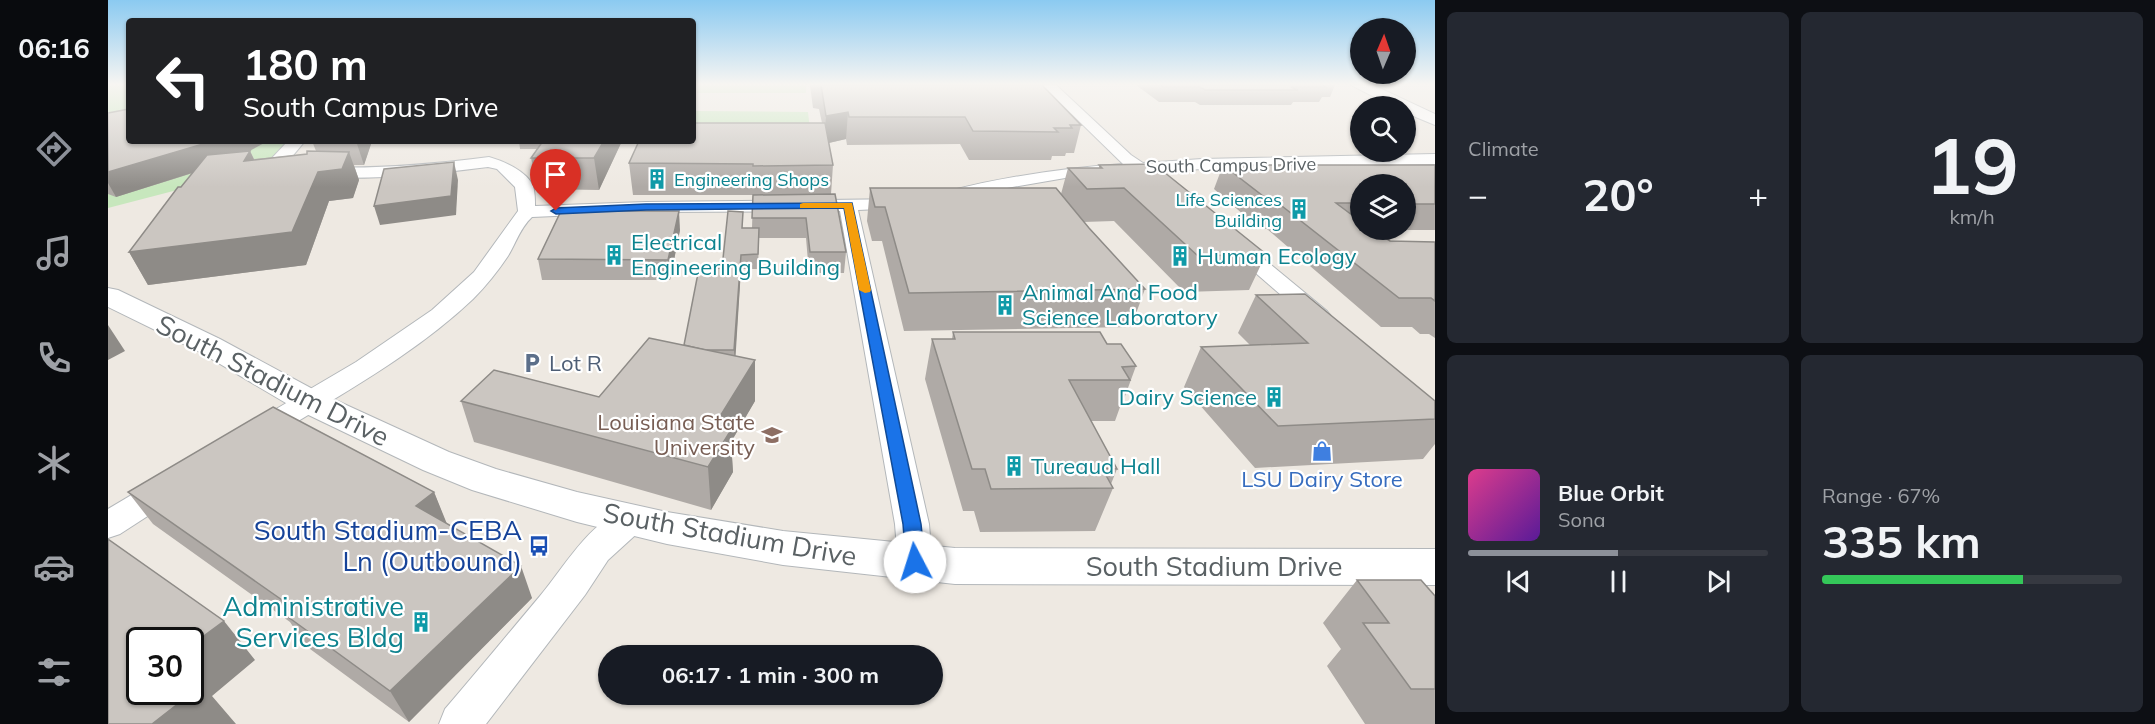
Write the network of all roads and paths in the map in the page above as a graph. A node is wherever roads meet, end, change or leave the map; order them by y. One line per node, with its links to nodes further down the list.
1 (1083, 119): 4 (street)
2 (294, 144): 7 (street)
3 (1435, 159): 4 (street, South Campus Drive)
4 (1138, 167): 5 (street); 6 (street, South Campus Drive)
5 (1165, 187)
6 (848, 205): 7 (street, South Campus Drive); 16 (street)
7 (527, 212): 11 (street)
8 (1219, 232): 10 (street)
9 (108, 296): 11 (street, South Stadium Drive)
10 (1336, 330)
11 (308, 401): 12 (street); 14 (street, South Stadium Drive)
12 (231, 448)
13 (192, 473): 15 (street)
14 (630, 520): 16 (street, South Stadium Drive); 18 (street)
15 (108, 525)
16 (915, 562): 17 (street, South Stadium Drive)
17 (1435, 567)
18 (460, 724)

